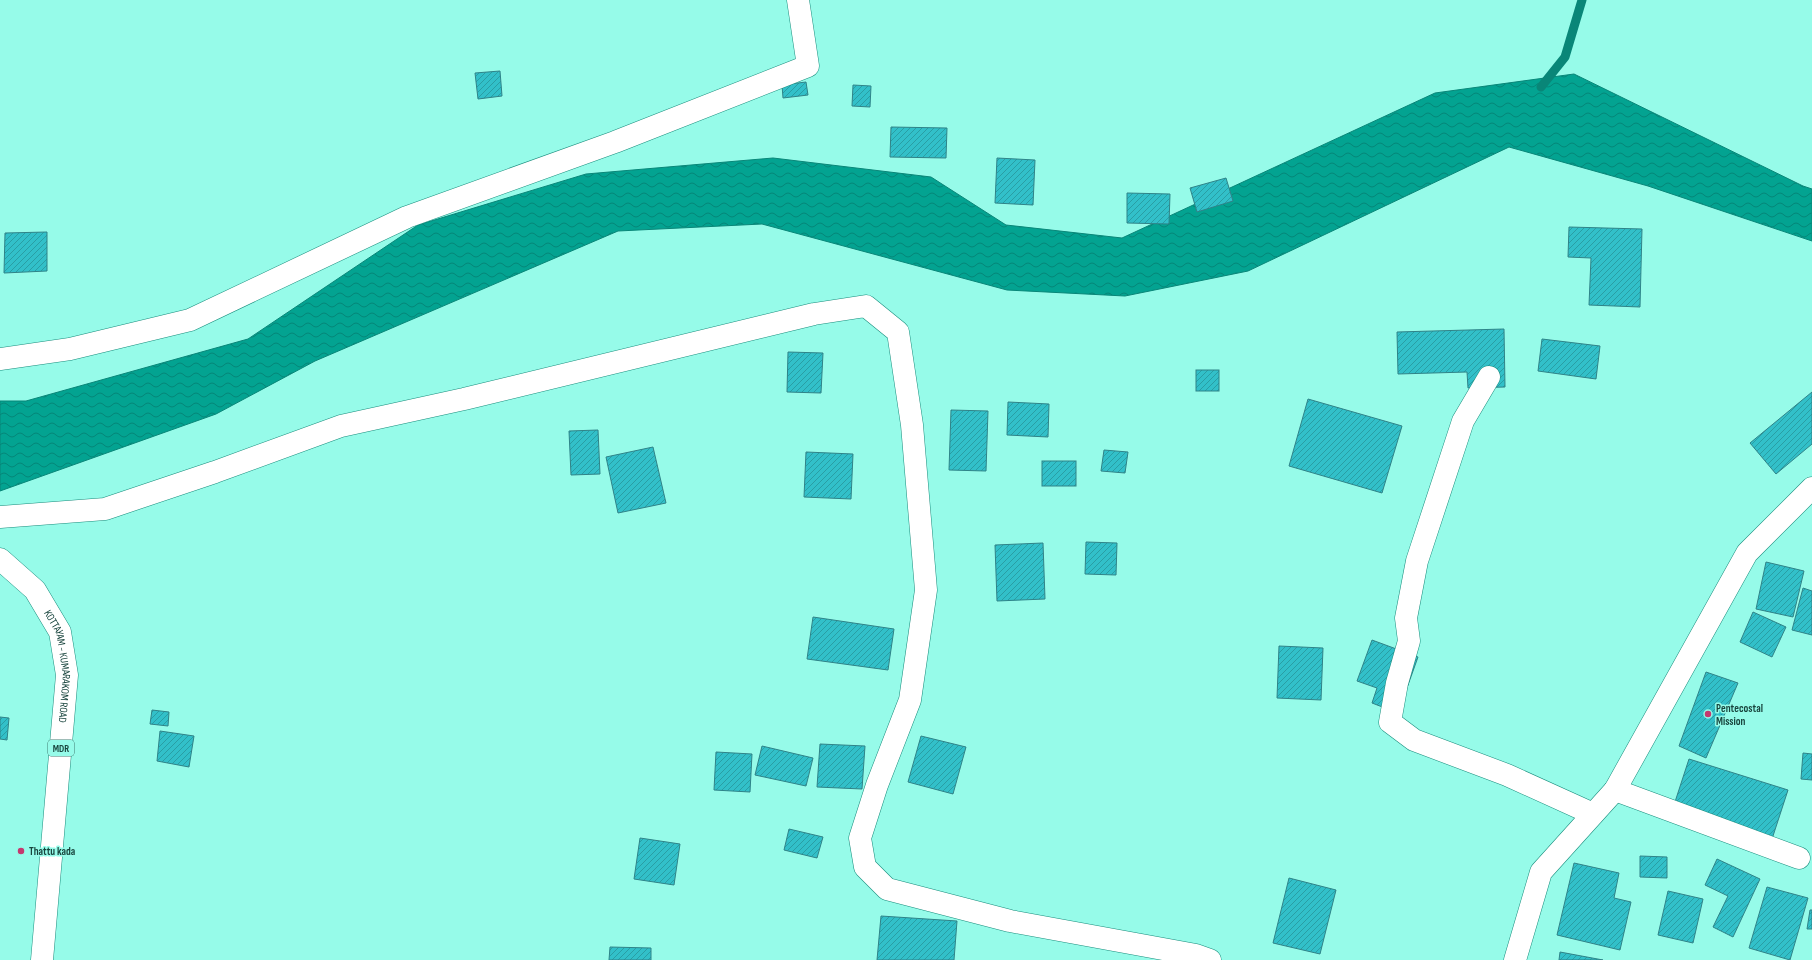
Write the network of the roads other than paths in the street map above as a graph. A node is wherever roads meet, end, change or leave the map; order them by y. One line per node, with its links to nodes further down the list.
1 (798, 0): 2 (street)
2 (0, 359)
3 (1489, 377): 8 (street)
4 (1812, 488): 7 (street)
5 (0, 517): 11 (street)
6 (0, 559): 10 (street, KOTTAYAM - KUMARAKOM ROAD / MDR)
7 (1615, 790): 8 (street); 9 (street)
8 (1593, 814): 12 (street)
9 (1799, 858)
10 (42, 960)
11 (1210, 960)
12 (1515, 960)

